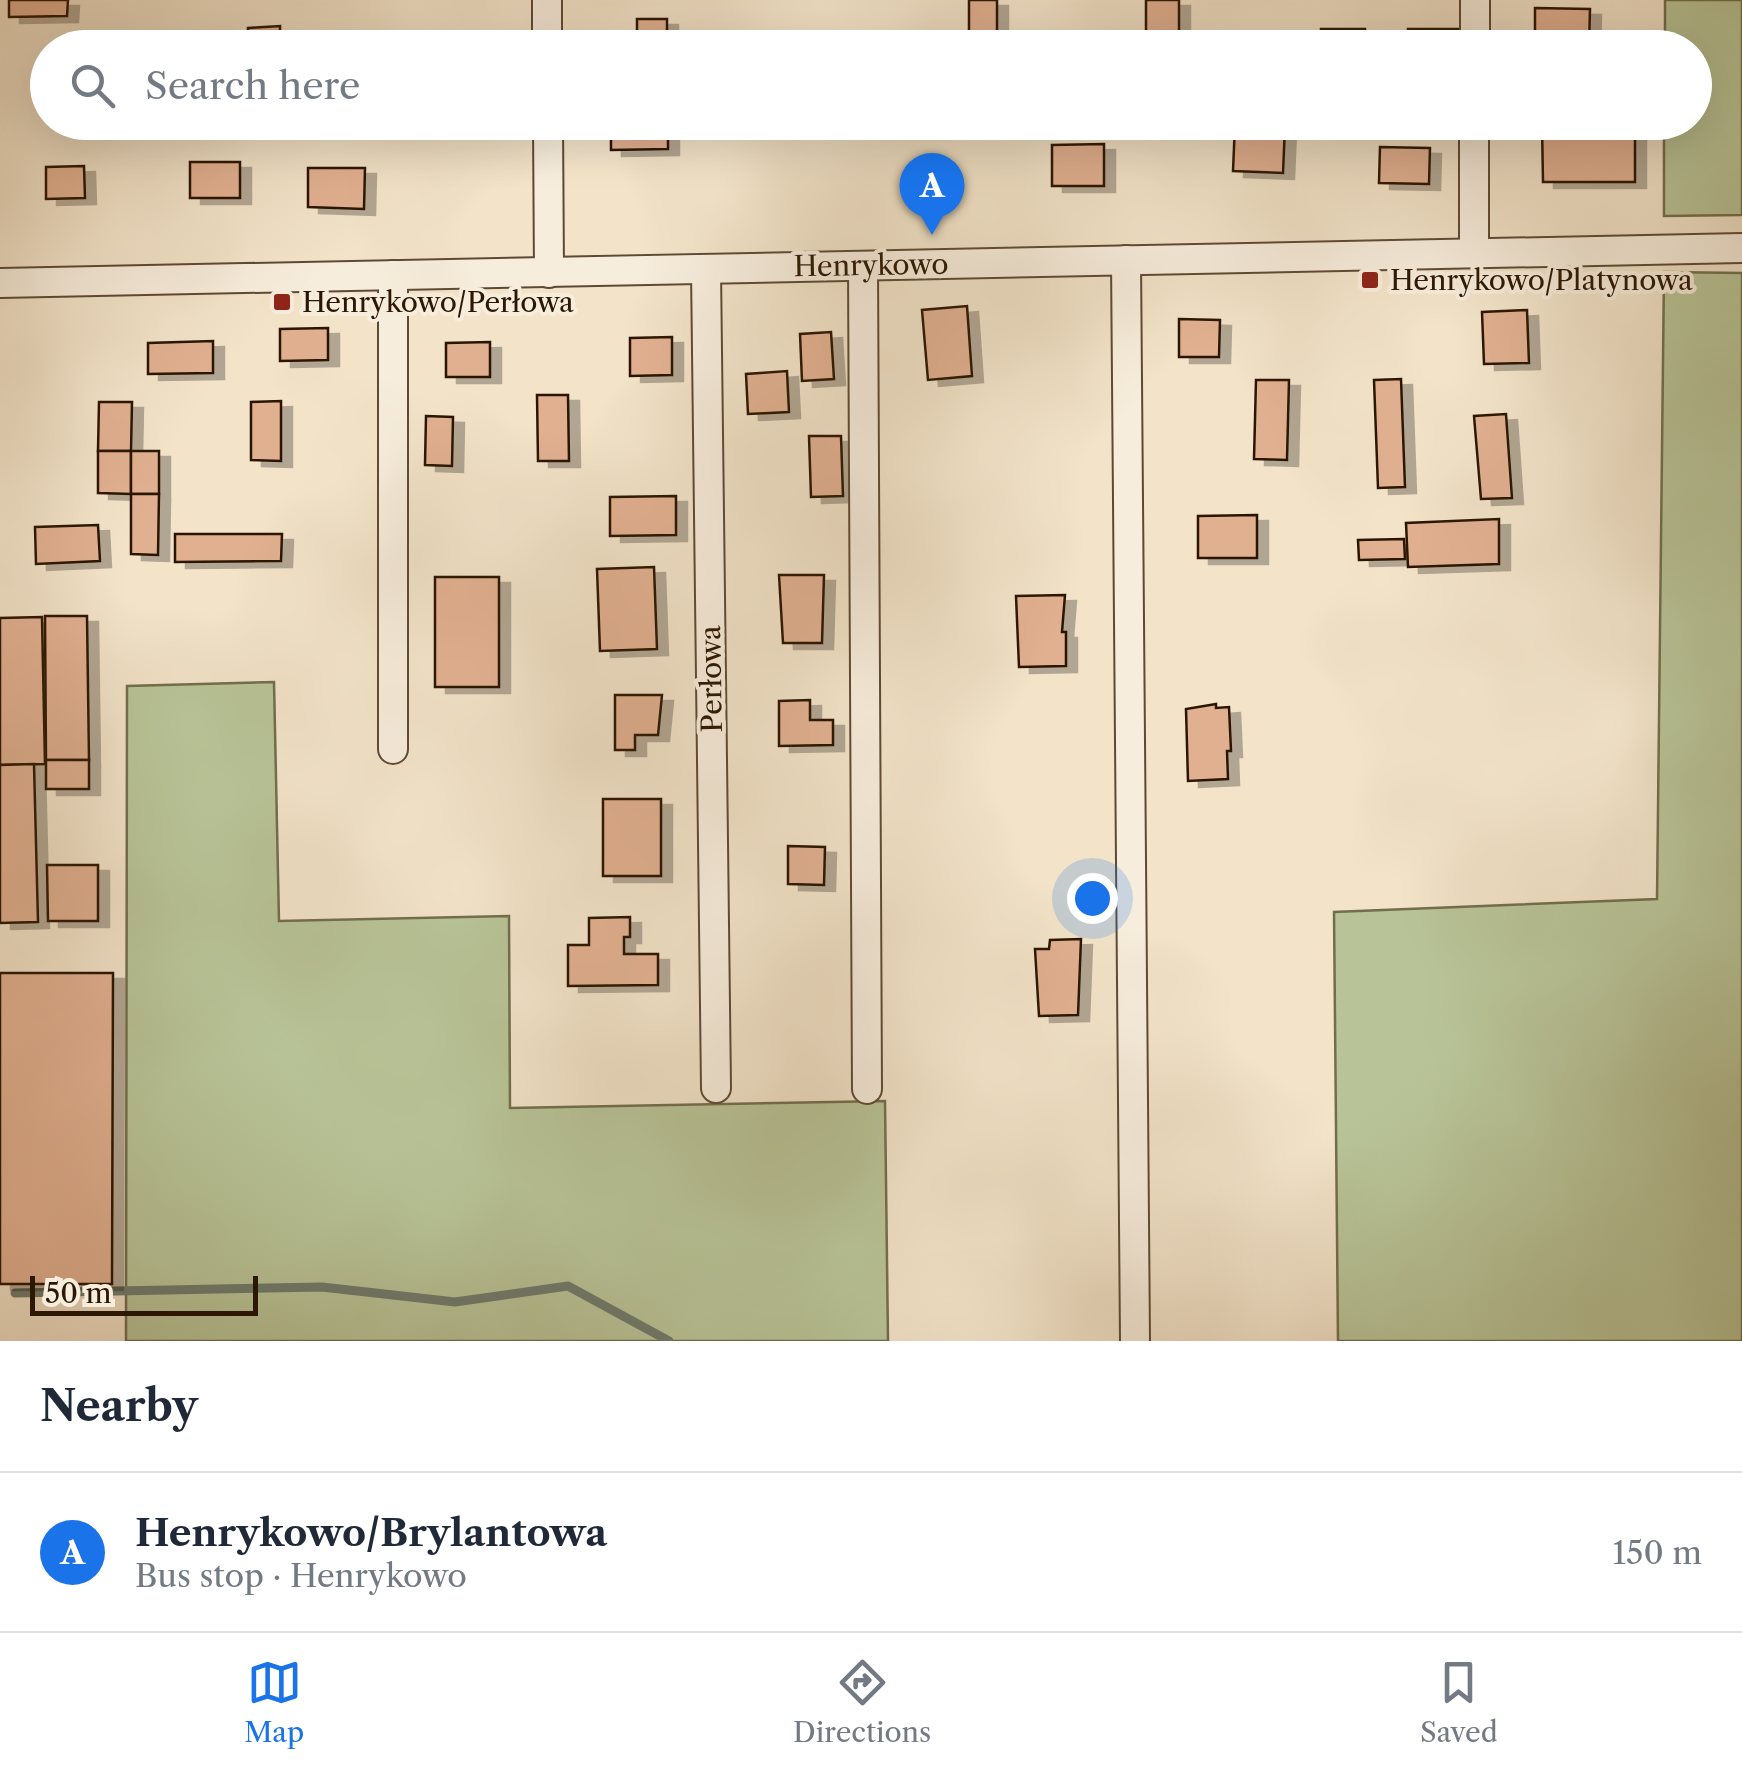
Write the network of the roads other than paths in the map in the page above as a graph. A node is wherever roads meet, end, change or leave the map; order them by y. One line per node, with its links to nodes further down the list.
1 (547, 0): 3 (street)
2 (1475, 0): 4 (street)
3 (547, 30)
4 (1475, 30)
5 (548, 140): 12 (street)
6 (1474, 140): 8 (street)
7 (1742, 248): 8 (street, Henrykowo)
8 (1474, 253): 9 (street, Henrykowo)
9 (1126, 260): 10 (street, Henrykowo); 18 (street)
10 (863, 266): 11 (street, Henrykowo); 17 (street)
11 (706, 269): 12 (street, Henrykowo); 16 (street, Perłowa)
12 (550, 273): 13 (street, Henrykowo)
13 (392, 275): 14 (street, Henrykowo); 15 (street)
14 (0, 282)
15 (393, 749)
16 (716, 1088)
17 (867, 1089)
18 (1135, 1341)

